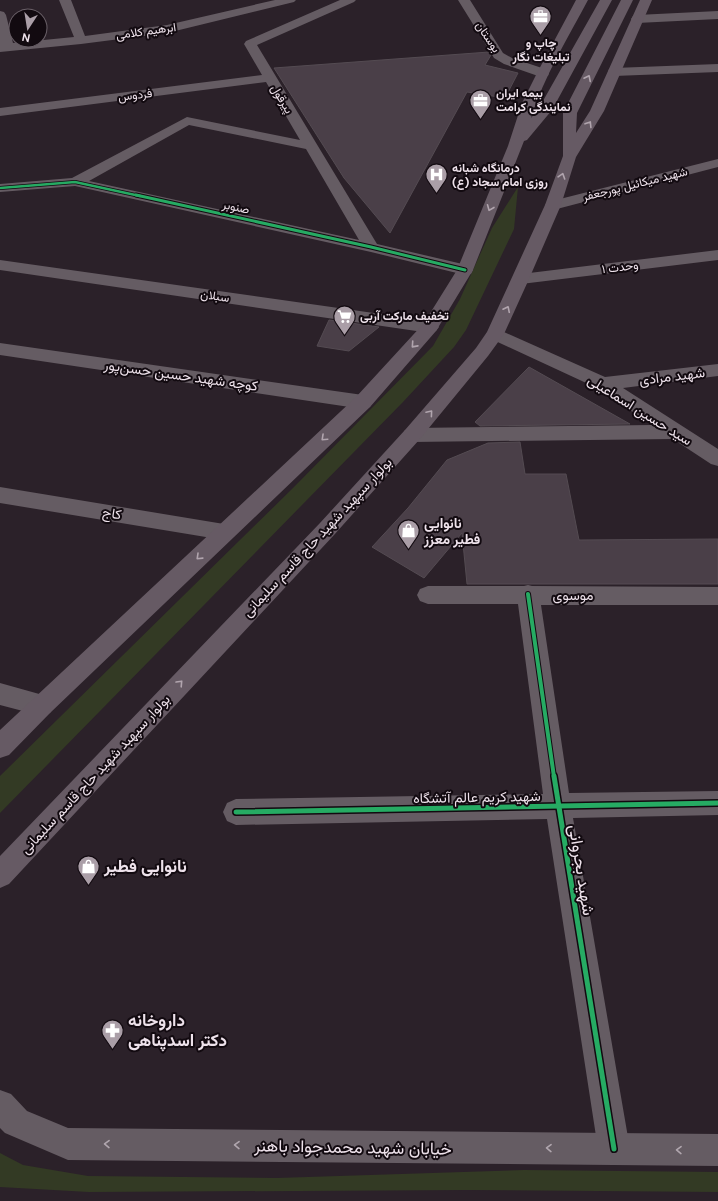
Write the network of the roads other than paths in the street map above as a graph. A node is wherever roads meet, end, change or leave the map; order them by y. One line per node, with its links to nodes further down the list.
1 (66, 0): 12 (street)
2 (290, 0): 12 (street, ابرهیم کلامی)
3 (350, 0): 17 (street, پیرقول)
4 (464, 0): 16 (street, بوستان)
5 (582, 0): 16 (main road)
6 (606, 0): 20 (main road)
7 (627, 0): 21 (main road, one-way to 7)
8 (646, 0): 11 (main road)
9 (0, 15): 13 (street)
10 (718, 15): 11 (street)
11 (637, 19): 15 (main road)
12 (81, 40): 13 (street, ابرهیم کلامی)
13 (4, 47)
14 (718, 68): 15 (street)
15 (614, 72): 21 (main road, one-way to 15)
16 (542, 73): 20 (main road)
17 (270, 78): 18 (street, فردوس); 19 (street, پیرقول)
18 (0, 112)
19 (311, 146): 23 (street); 26 (street, پیرقول)
20 (515, 146): 29 (main road, one-way to 29)
21 (568, 156): 25 (main road, بولوار سپهبد شهید حاج قاسم سلیمانی, one-way to 21)
22 (718, 164): 25 (street, شهید میکائیل پورجعفر)
23 (75, 182): 24 (street, صنوبر); 26 (street, صنوبر)
24 (0, 188)
25 (553, 205): 30 (main road, بولوار سپهبد شهید حاج قاسم سلیمانی)
26 (371, 247): 29 (street, صنوبر)
27 (718, 255): 30 (street, وحدت ۱)
28 (0, 265): 31 (street, سبلان)
29 (465, 270): 31 (main road)
30 (522, 279): 32 (main road, بولوار سپهبد شهید حاج قاسم سلیمانی, one-way to 30)
31 (430, 327): 36 (main road, one-way to 36)
32 (495, 334): 35 (street, سید حسین اسماعیلی); 38 (main road, بولوار سپهبد شهید حاج قاسم سلیمانی, one-way to 32)
33 (0, 349): 36 (street, کوچه شهید حسین حسن‌پور)
34 (718, 370): 35 (street, شهید مرادی)
35 (603, 384): 37 (street, سید حسین اسماعیلی)
36 (363, 402): 41 (main road, one-way to 41)
37 (678, 432): 38 (street); 39 (street, سید حسین اسماعیلی)
38 (412, 435): 51 (main road, بولوار سپهبد شهید حاج قاسم سلیمانی, one-way to 38)
39 (718, 459)
40 (0, 495): 41 (street, کاج)
41 (224, 532): 46 (main road, one-way to 46)
42 (428, 594): 43 (street, موسوی)
43 (528, 594): 44 (street, موسوی); 49 (street, شهید بجروانی)
44 (718, 596)
45 (0, 694): 46 (street)
46 (42, 705): 47 (main road)
47 (0, 747)
48 (718, 803): 49 (street, شهید کریم عالم آتشگاه)
49 (558, 807): 50 (street, شهید کریم عالم آتشگاه); 53 (street, شهید بجروانی)
50 (236, 812)
51 (0, 875)
52 (0, 1105): 53 (street, خیابان شهید محمدجواد باهنر, one-way to 52)
53 (614, 1149): 54 (street, خیابان شهید محمدجواد باهنر, one-way to 53)
54 (718, 1150)

